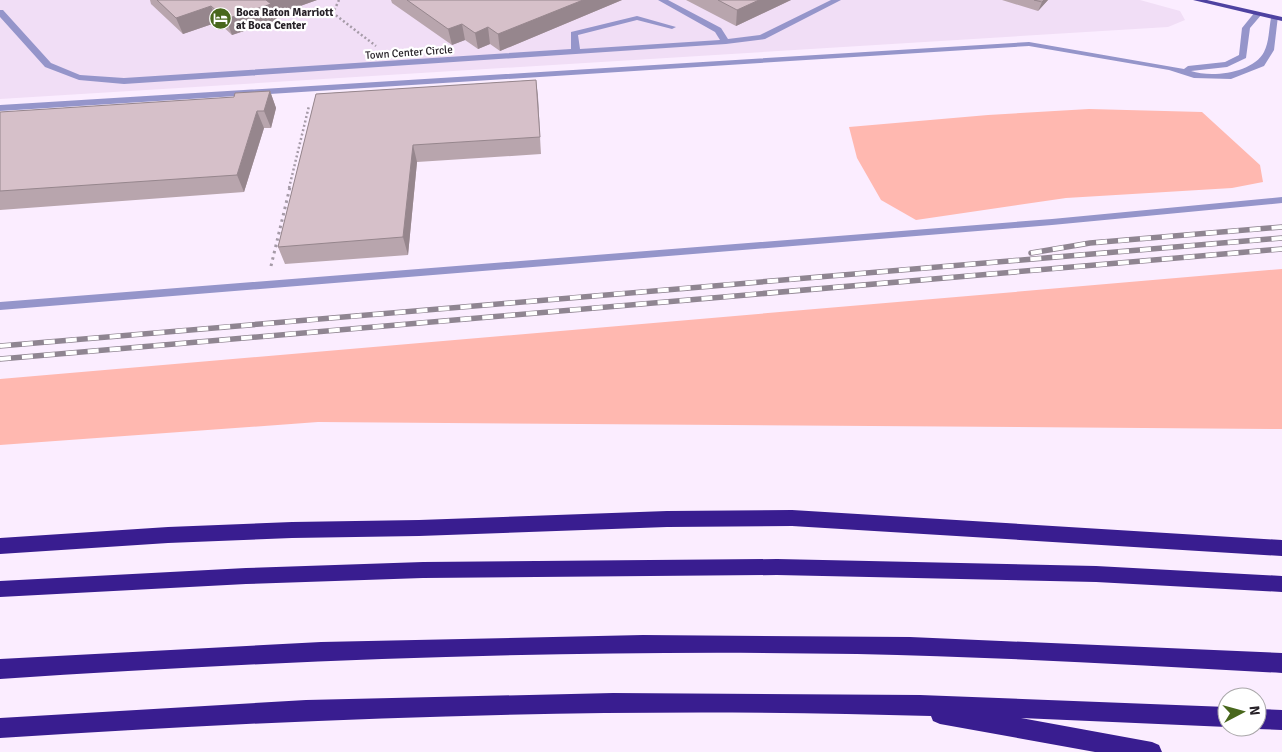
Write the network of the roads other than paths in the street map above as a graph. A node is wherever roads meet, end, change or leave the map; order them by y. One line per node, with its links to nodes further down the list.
1 (662, 0): 8 (street)
2 (836, 0): 8 (street, Town Center Circle)
3 (1197, 0): 5 (main road)
4 (0, 12): 12 (street, Town Center Circle)
5 (1258, 14): 6 (main road); 11 (street)
6 (1278, 18): 11 (street)
7 (672, 27): 9 (street)
8 (726, 42): 10 (street, Town Center Circle)
9 (576, 53): 10 (street, Town Center Circle); 12 (street, Town Center Circle)
10 (717, 53): 11 (street); 13 (street)
11 (1170, 68)
12 (139, 80): 13 (street)
13 (130, 100): 14 (street)
14 (0, 108)
15 (1282, 200): 16 (street)
16 (0, 306)
17 (0, 546): 18 (highway)
18 (1282, 548)
19 (1282, 584): 20 (highway)
20 (0, 589)
21 (1282, 662): 22 (highway)
22 (0, 669)
23 (892, 705): 24 (highway); 27 (highway); 28 (highway)
24 (1217, 717)
25 (1267, 719): 26 (highway)
26 (1282, 720)
27 (0, 728)
28 (1152, 752)

